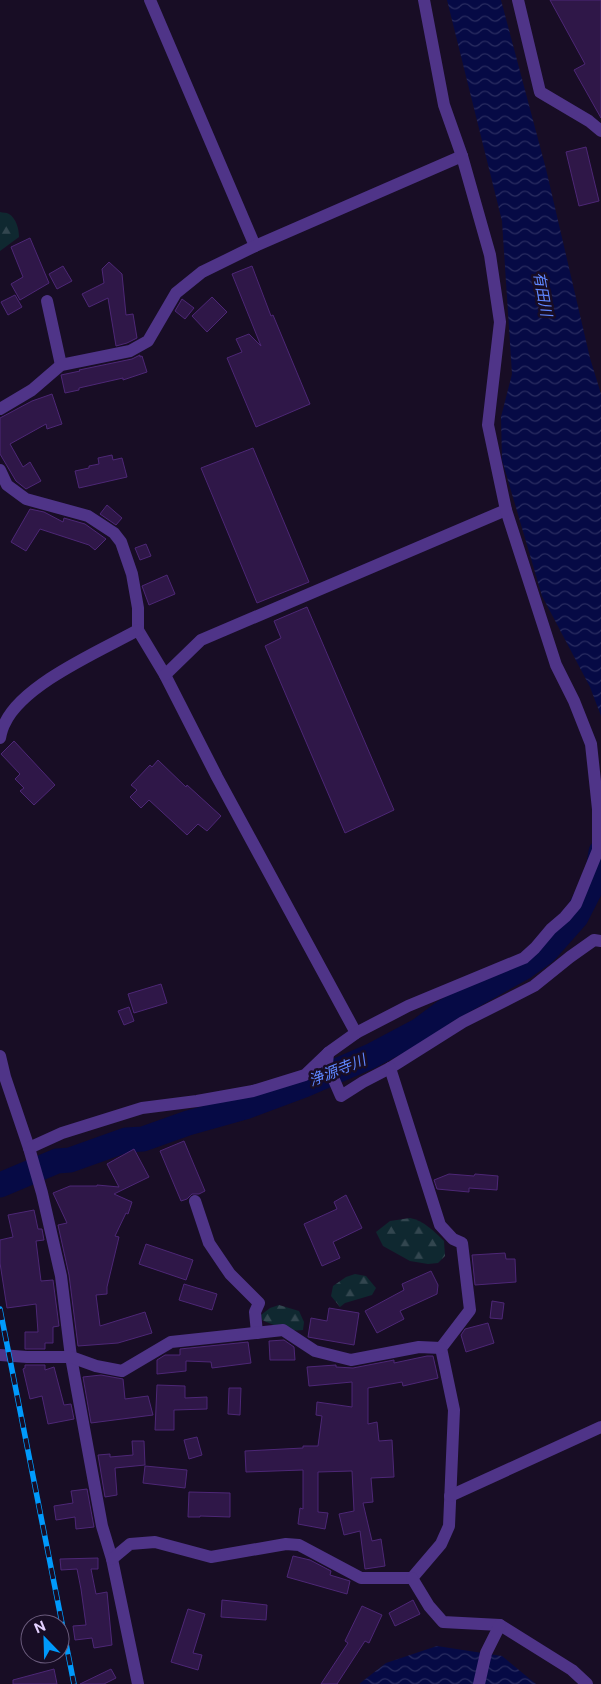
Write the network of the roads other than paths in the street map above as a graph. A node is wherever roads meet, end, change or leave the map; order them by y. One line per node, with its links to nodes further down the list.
1 (150, 0): 6 (street)
2 (424, 0): 5 (street)
3 (518, 0): 4 (street)
4 (601, 131)
5 (462, 156): 6 (street); 11 (street)
6 (255, 246): 8 (street)
7 (47, 301): 8 (street)
8 (61, 365): 9 (street)
9 (0, 408)
10 (0, 470): 12 (street)
11 (506, 510): 13 (street); 16 (street)
12 (138, 630): 13 (street); 14 (street)
13 (165, 675): 16 (street)
14 (0, 738)
15 (601, 941): 19 (street)
16 (356, 1033): 18 (street)
17 (0, 1056): 20 (street)
18 (327, 1058): 19 (street); 20 (street)
19 (390, 1068): 23 (street)
20 (29, 1148): 25 (street)
21 (195, 1201): 22 (street)
22 (257, 1333): 23 (street); 25 (street)
23 (441, 1348): 27 (street)
24 (0, 1355): 25 (street)
25 (71, 1357): 28 (street)
26 (601, 1427): 27 (street)
27 (450, 1496): 29 (street)
28 (112, 1559): 29 (street); 31 (street)
29 (412, 1578): 30 (street)
30 (500, 1625): 32 (street); 33 (street)
31 (138, 1684)
32 (479, 1684)
33 (587, 1684)

